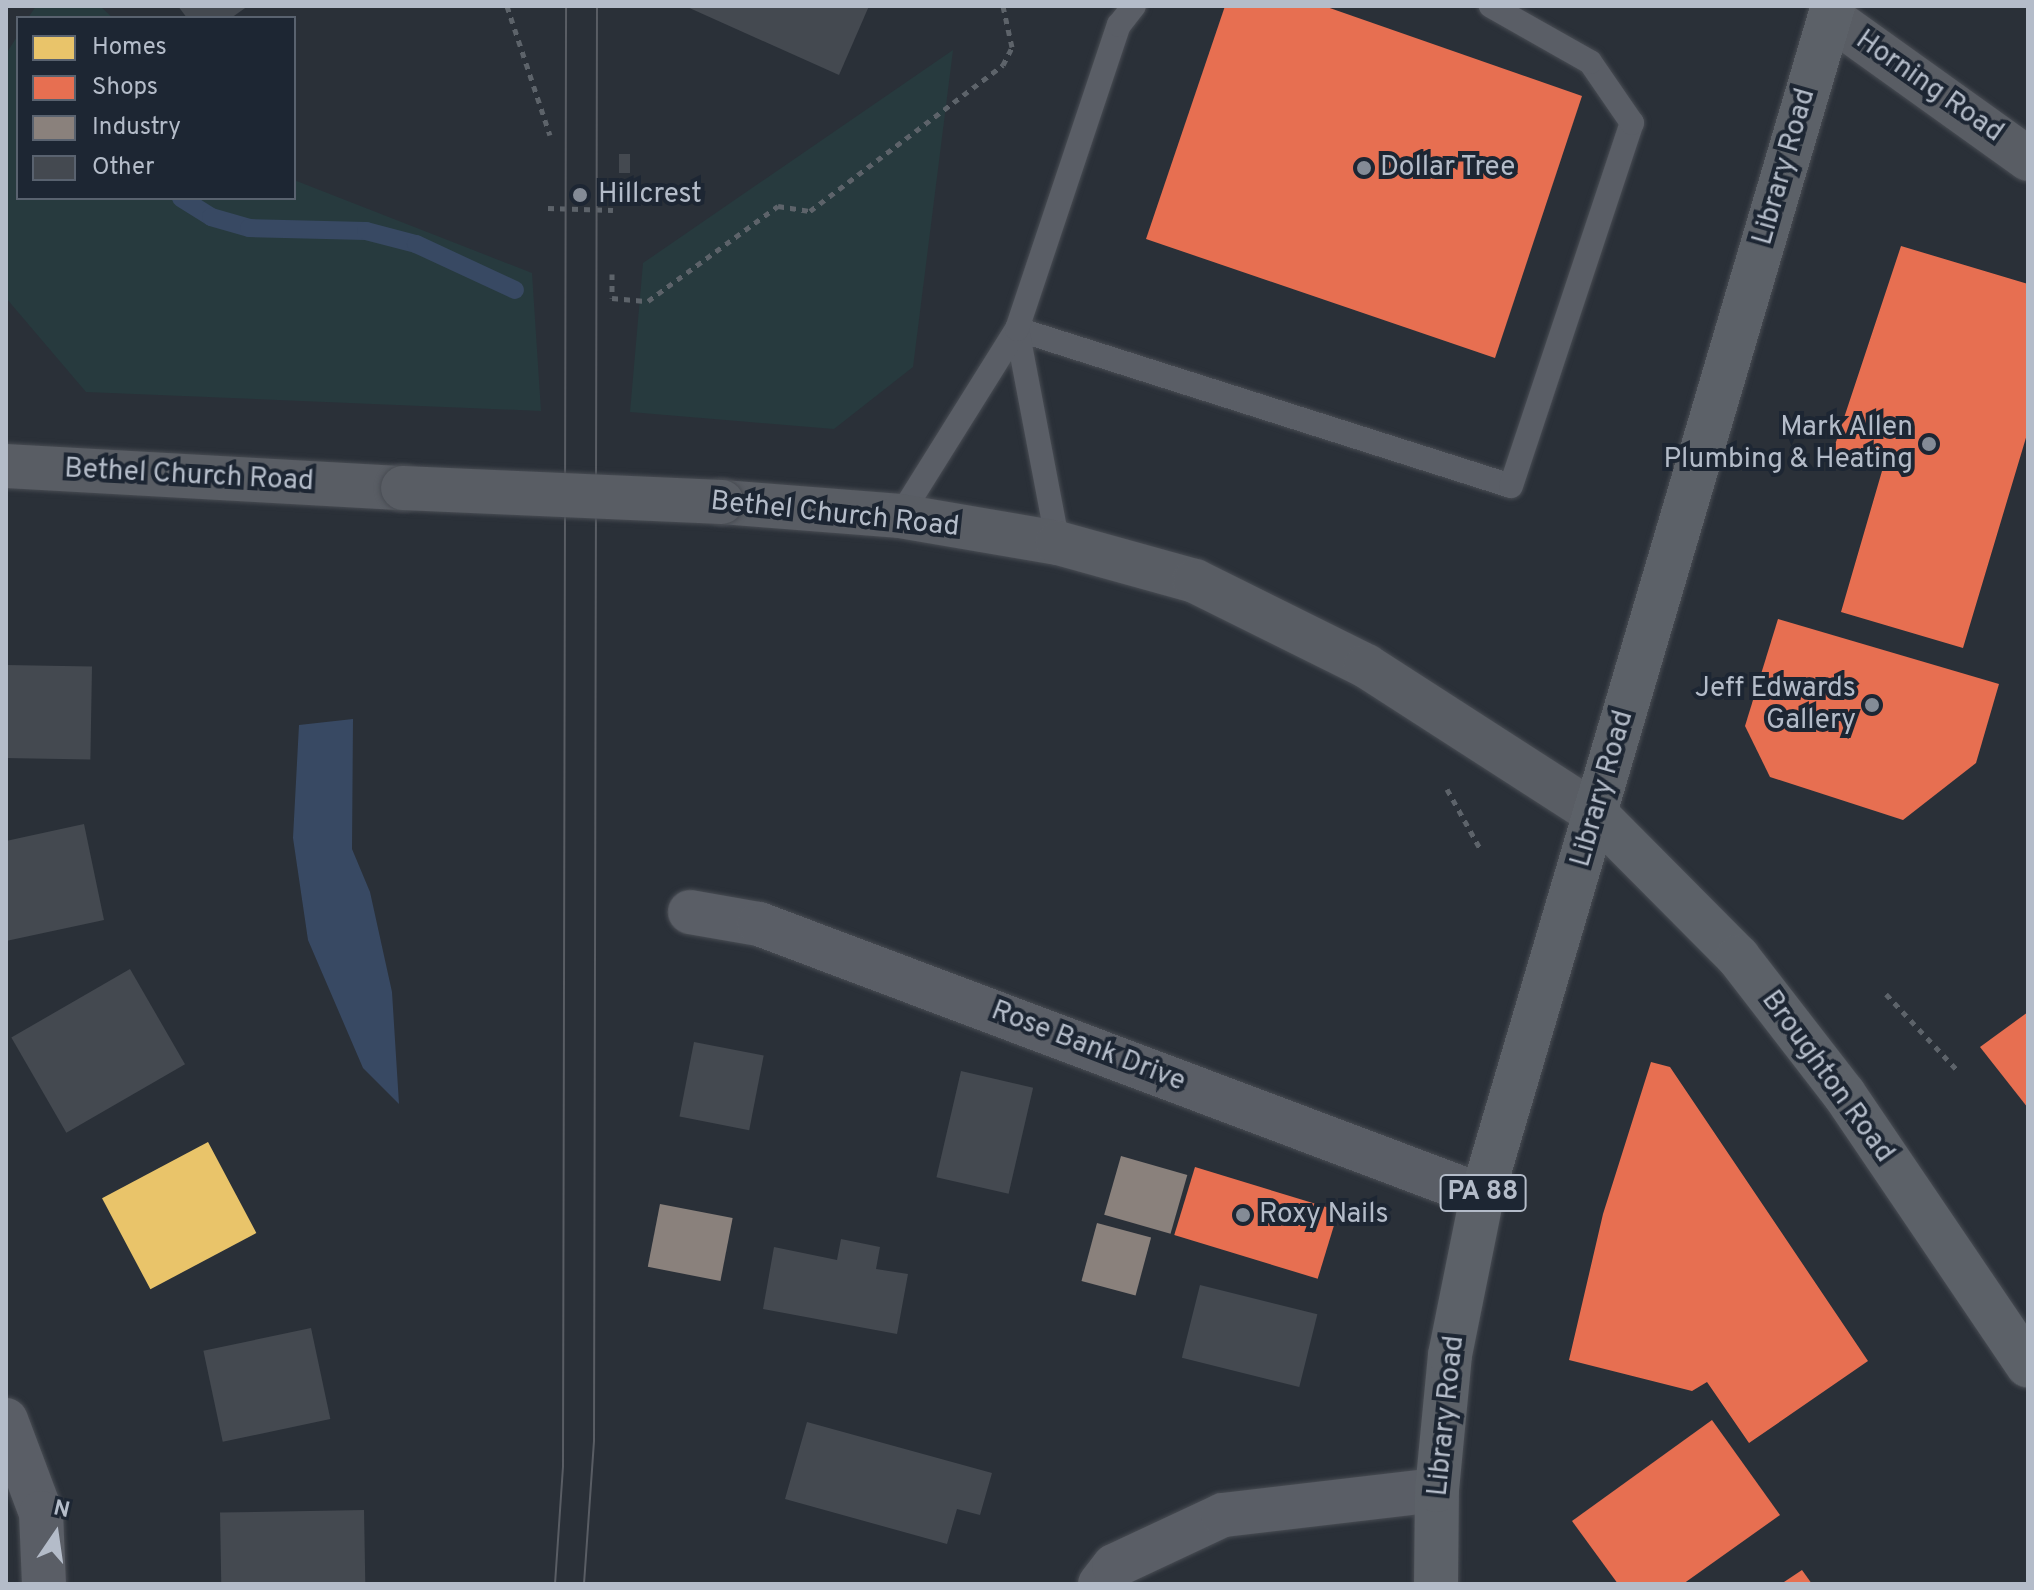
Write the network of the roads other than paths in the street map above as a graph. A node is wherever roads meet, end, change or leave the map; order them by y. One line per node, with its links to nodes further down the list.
1 (1134, 6): 5 (lane)
2 (1491, 6): 5 (lane)
3 (1823, 10): 4 (street, Horning Road); 9 (main road, Library Road / PA 88)
4 (2028, 159)
5 (1017, 329): 7 (lane); 8 (lane)
6 (6, 466): 7 (street, Bethel Church Road, bridge)
7 (900, 516): 8 (street, Bethel Church Road)
8 (1058, 543): 9 (street, Bethel Church Road)
9 (1596, 814): 11 (main road, Library Road / PA 88); 12 (main road, Broughton Road)
10 (690, 912): 11 (street, Rose Bank Drive)
11 (1482, 1196): 14 (main road, Library Road / PA 88)
12 (2028, 1366)
13 (6, 1420): 15 (street)
14 (1437, 1490): 16 (street); 17 (main road, Library Road / PA 88)
15 (44, 1584)
16 (1100, 1584)
17 (1436, 1584)

